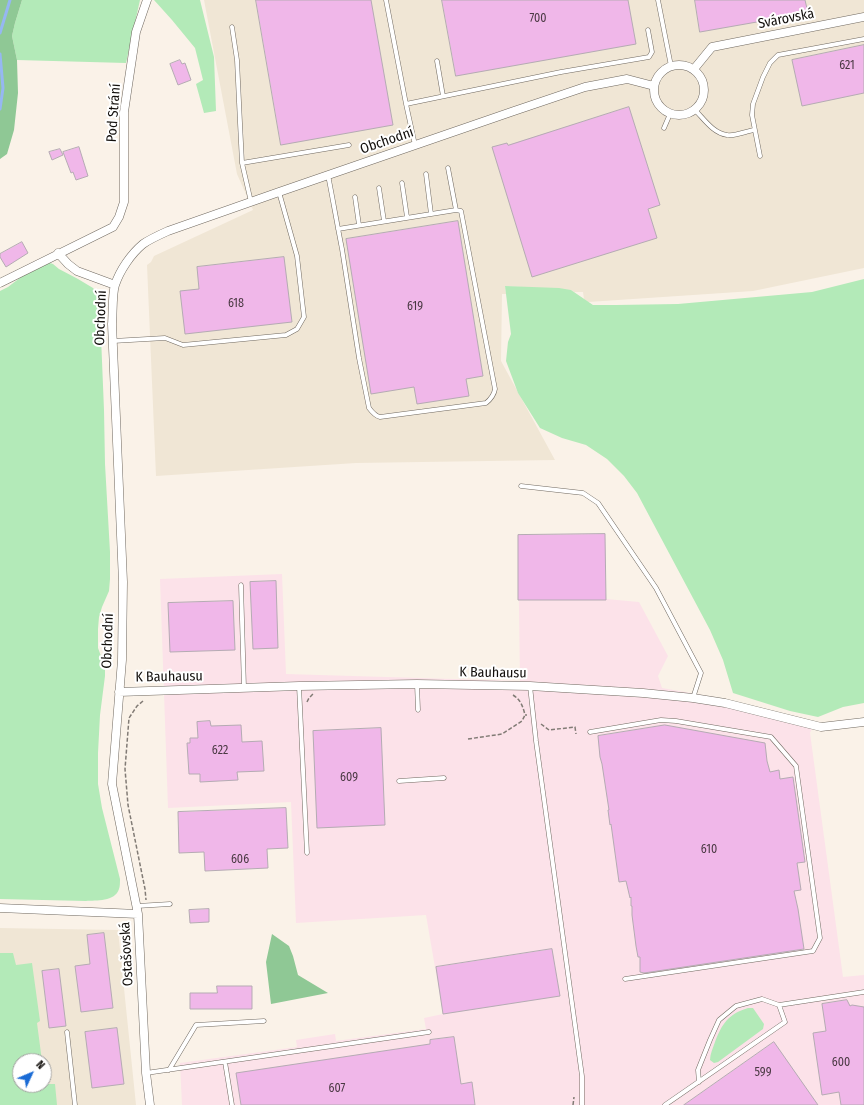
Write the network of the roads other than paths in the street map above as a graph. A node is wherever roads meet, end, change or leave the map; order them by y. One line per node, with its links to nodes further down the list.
1 (147, 0): 36 (street, Pod Strání)
2 (386, 0): 13 (lane)
3 (658, 0): 9 (lane)
4 (864, 17): 10 (street, Svárovská)
5 (232, 27): 21 (lane)
6 (648, 30): 12 (lane)
7 (864, 39): 17 (lane)
8 (437, 61): 12 (lane)
9 (671, 66): 10 (street); 11 (street)
10 (694, 69): 14 (street)
11 (654, 86): 15 (street); 19 (street, Obchodní)
12 (443, 96): 13 (lane)
13 (406, 104): 19 (lane)
14 (695, 110): 15 (street); 17 (lane)
15 (670, 114): 16 (lane)
16 (664, 128)
17 (754, 130): 20 (lane)
18 (349, 145): 21 (lane)
19 (415, 145): 24 (street, Obchodní)
20 (760, 156)
21 (242, 163): 29 (lane)
22 (448, 168): 30 (lane)
23 (426, 174): 31 (lane)
24 (328, 175): 27 (street, Obchodní); 35 (lane)
25 (402, 183): 32 (lane)
26 (379, 188): 33 (lane)
27 (279, 192): 29 (street, Obchodní); 39 (lane)
28 (355, 197): 34 (lane)
29 (251, 202): 38 (street, Obchodní)
30 (456, 210): 31 (lane); 35 (lane)
31 (431, 214): 32 (lane)
32 (408, 217): 33 (lane)
33 (384, 221): 34 (lane)
34 (359, 225): 35 (lane)
35 (338, 228)
36 (58, 253): 37 (street); 38 (street)
37 (0, 283)
38 (115, 285): 39 (street, Obchodní)
39 (112, 341): 46 (street, Obchodní)
40 (521, 486): 47 (lane)
41 (241, 585): 45 (lane)
42 (417, 684): 43 (street, K Bauhausu); 44 (street, K Bauhausu); 48 (lane)
43 (299, 686): 45 (street, K Bauhausu); 53 (lane)
44 (530, 686): 47 (street, K Bauhausu); 70 (lane)
45 (244, 688): 46 (street, K Bauhausu)
46 (118, 692): 56 (street, Obchodní)
47 (693, 698): 49 (street, K Bauhausu)
48 (418, 710)
49 (864, 722)
50 (590, 732): 57 (lane)
51 (444, 778): 52 (lane)
52 (399, 781)
53 (307, 853)
54 (170, 904): 56 (lane)
55 (0, 908): 56 (street, Ostašovská)
56 (137, 910): 65 (street, Ostašovská)
57 (625, 979)
58 (864, 992): 59 (lane)
59 (778, 1005): 66 (lane); 66 (lane)
60 (264, 1021): 64 (lane)
61 (67, 1032): 67 (lane)
62 (429, 1032): 63 (lane)
63 (225, 1062): 64 (lane); 69 (lane)
64 (169, 1070): 65 (lane)
65 (146, 1074): 68 (street, Ostašovská)
66 (699, 1082): 71 (lane)
67 (76, 1105)
68 (150, 1105)
69 (232, 1105)
70 (582, 1105)
71 (665, 1105)

